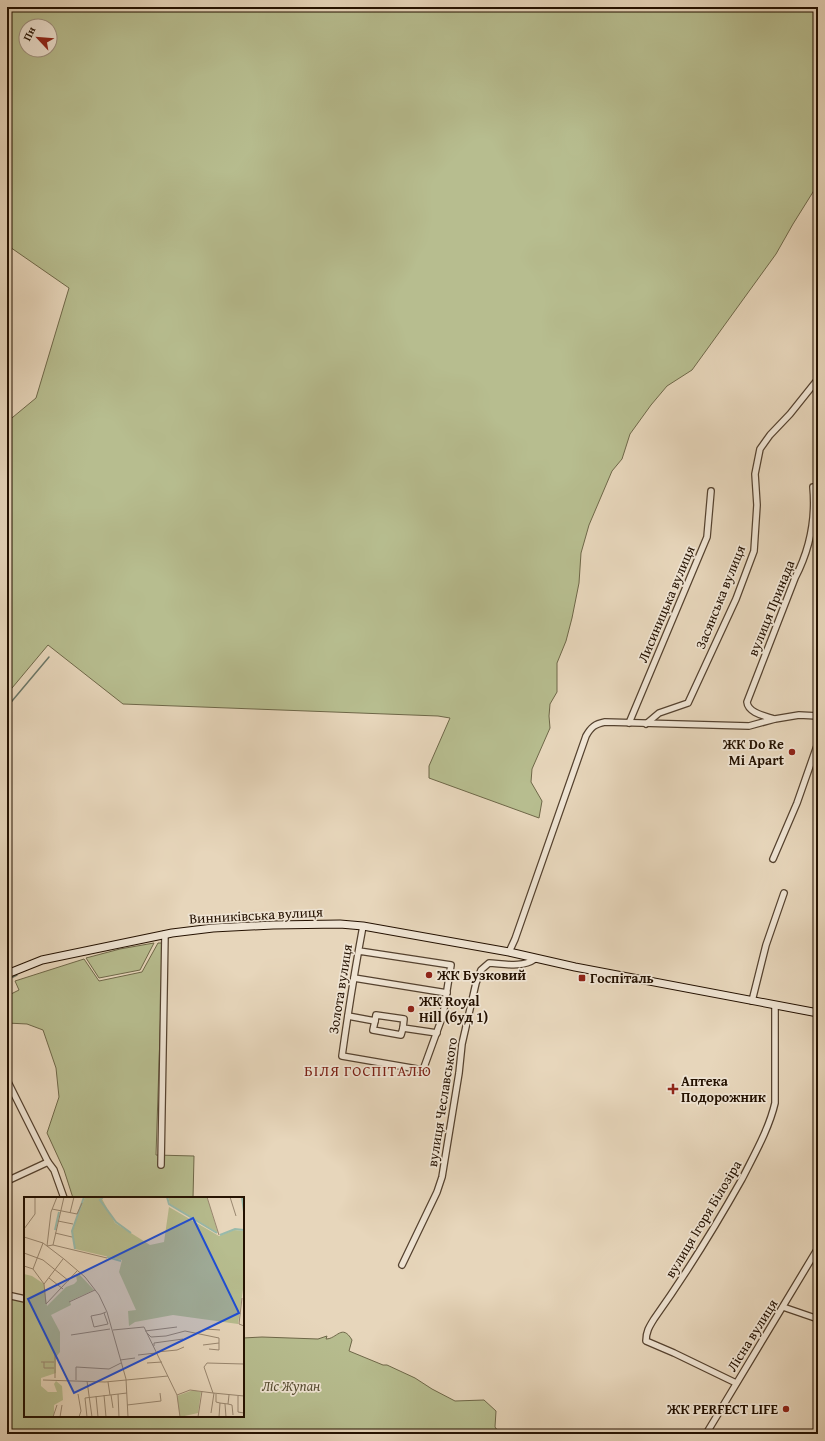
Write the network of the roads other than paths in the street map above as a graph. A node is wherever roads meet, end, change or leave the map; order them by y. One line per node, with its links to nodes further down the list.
1 (818, 379): 8 (street, Засянська вулиця)
2 (812, 487): 5 (street, вулиця Принада)
3 (711, 491): 7 (street, Лисиницька вулиця)
4 (815, 715): 5 (street); 6 (street)
5 (775, 719): 8 (street)
6 (818, 720)
7 (629, 723): 8 (street); 15 (street)
8 (646, 724)
9 (818, 743): 10 (street)
10 (773, 859)
11 (784, 894): 20 (street)
12 (363, 926): 13 (main road, Винниківська вулиця); 14 (street, Золота вулиця); 15 (main road, Винниківська вулиця)
13 (165, 934): 17 (main road, Винниківська вулиця); 30 (street)
14 (359, 951): 18 (street, Золота вулиця); 19 (street)
15 (510, 952): 16 (main road, Винниківська вулиця)
16 (538, 959): 20 (main road, Винниківська вулиця); 34 (street, вулиця Чеславського)
17 (7, 974)
18 (354, 978): 19 (street); 23 (street, Золота вулиця)
19 (447, 993): 26 (street)
20 (752, 1001): 21 (main road, Винниківська вулиця)
21 (775, 1005): 22 (main road, Винниківська вулиця); 39 (street, вулиця Ігоря Білозіра)
22 (818, 1013)
23 (348, 1016): 24 (street); 26 (street, Золота вулиця)
24 (375, 1021): 25 (street); 25 (street)
25 (403, 1028): 26 (street)
26 (437, 1033)
27 (7, 1080): 28 (street)
28 (10, 1093): 29 (street)
29 (48, 1162): 31 (street); 32 (street)
30 (161, 1165)
31 (7, 1181)
32 (64, 1197)
33 (818, 1248): 37 (street, Лісна вулиця)
34 (402, 1265)
35 (7, 1295): 36 (street)
36 (24, 1300)
37 (783, 1307): 38 (street); 39 (street, Лісна вулиця)
38 (818, 1319)
39 (736, 1383): 40 (street, Лісна вулиця)
40 (706, 1434)

